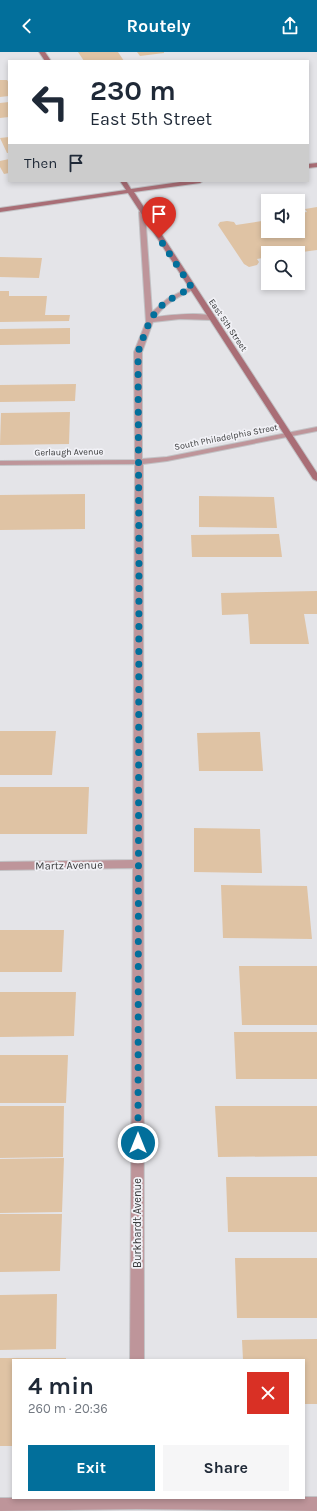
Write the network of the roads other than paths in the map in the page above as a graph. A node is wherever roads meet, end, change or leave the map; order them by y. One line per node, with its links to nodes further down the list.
1 (124, 182): 3 (street, East 5th Street)
2 (193, 182): 3 (street)
3 (128, 191): 4 (street); 5 (street, East 5th Street)
4 (0, 210)
5 (142, 212): 6 (street, East 5th Street); 8 (street, Burkhardt Avenue)
6 (192, 288): 7 (street, East 5th Street); 8 (street, Burkhardt Avenue)
7 (212, 318): 8 (street); 10 (street, East 5th Street)
8 (149, 321): 11 (street, Burkhardt Avenue)
9 (317, 430): 10 (street, South Philadelphia Street)
10 (289, 435): 11 (street, South Philadelphia Street); 13 (street, East 5th Street)
11 (138, 462): 12 (street, Gerlaugh Avenue); 14 (street, Burkhardt Avenue)
12 (0, 463)
13 (317, 479)
14 (138, 864): 15 (street, Martz Avenue); 16 (street, Burkhardt Avenue)
15 (0, 866)
16 (137, 1359)
17 (137, 1504): 18 (street); 19 (street)
18 (317, 1504)
19 (0, 1505)

